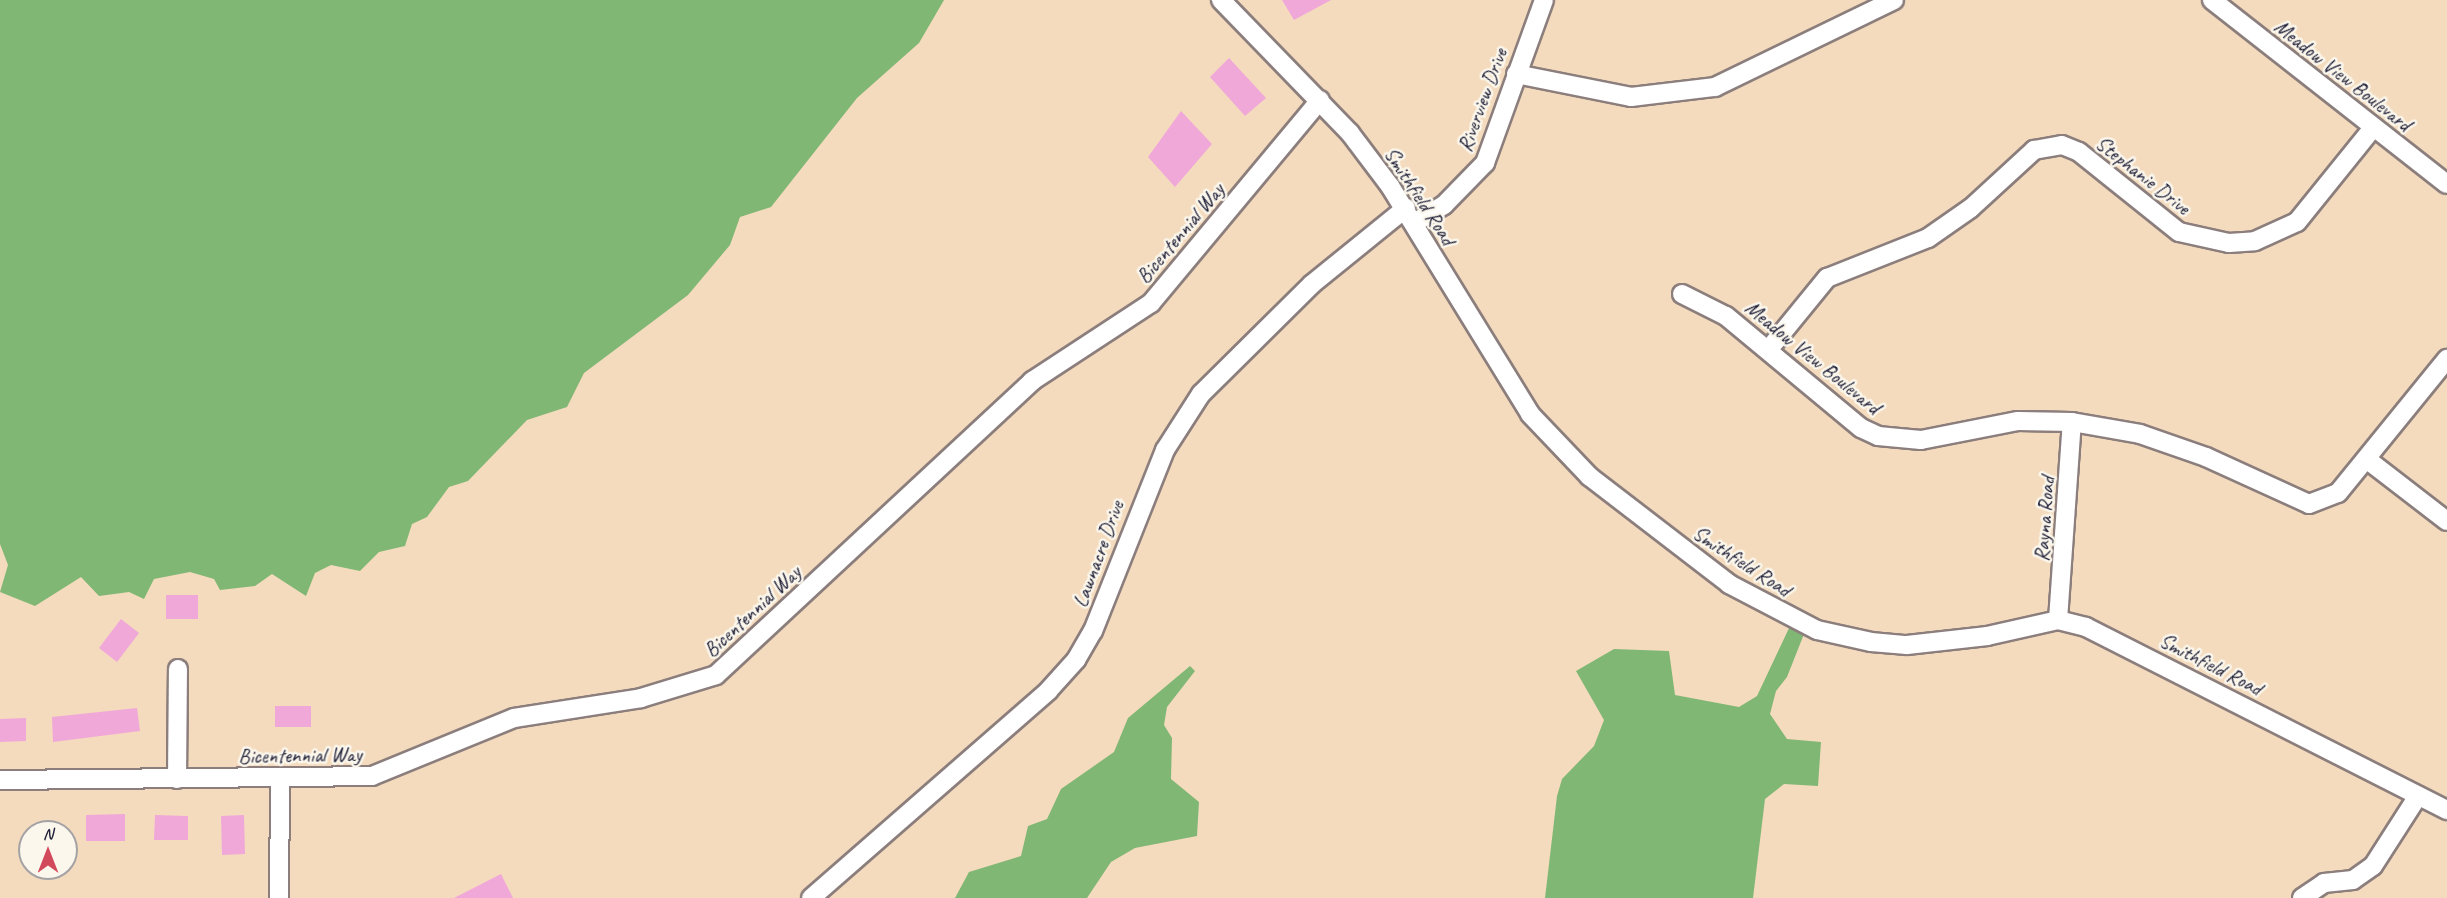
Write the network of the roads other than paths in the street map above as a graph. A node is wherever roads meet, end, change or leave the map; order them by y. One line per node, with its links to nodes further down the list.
1 (1221, 0): 6 (street, Smithfield Road)
2 (1544, 0): 5 (street, Riverview Drive)
3 (1894, 0): 5 (street)
4 (2212, 0): 7 (street, Meadow View Boulevard)
5 (1516, 75): 9 (street, Riverview Drive)
6 (1320, 100): 9 (street, Smithfield Road); 18 (street, Bicentennial Way)
7 (2372, 129): 8 (street, Meadow View Boulevard); 11 (street, Stephanie Drive)
8 (2446, 182)
9 (1410, 216): 16 (street, Smithfield Road); 24 (street, Lawnacre Drive)
10 (1682, 294): 11 (street, Meadow View Boulevard)
11 (1769, 349): 13 (street, Meadow View Boulevard)
12 (2447, 359): 14 (street, Meadow View Boulevard)
13 (2072, 422): 14 (street, Meadow View Boulevard); 16 (street, Rayna Road)
14 (2369, 461): 15 (street)
15 (2447, 521)
16 (2058, 620): 21 (street, Smithfield Road)
17 (178, 669): 19 (street)
18 (280, 777): 19 (street, Bicentennial Way); 23 (street)
19 (177, 779): 20 (street, Bicentennial Way)
20 (0, 780)
21 (2418, 796): 22 (street, Smithfield Road); 25 (street)
22 (2447, 810)
23 (279, 898)
24 (811, 898)
25 (2302, 898)

